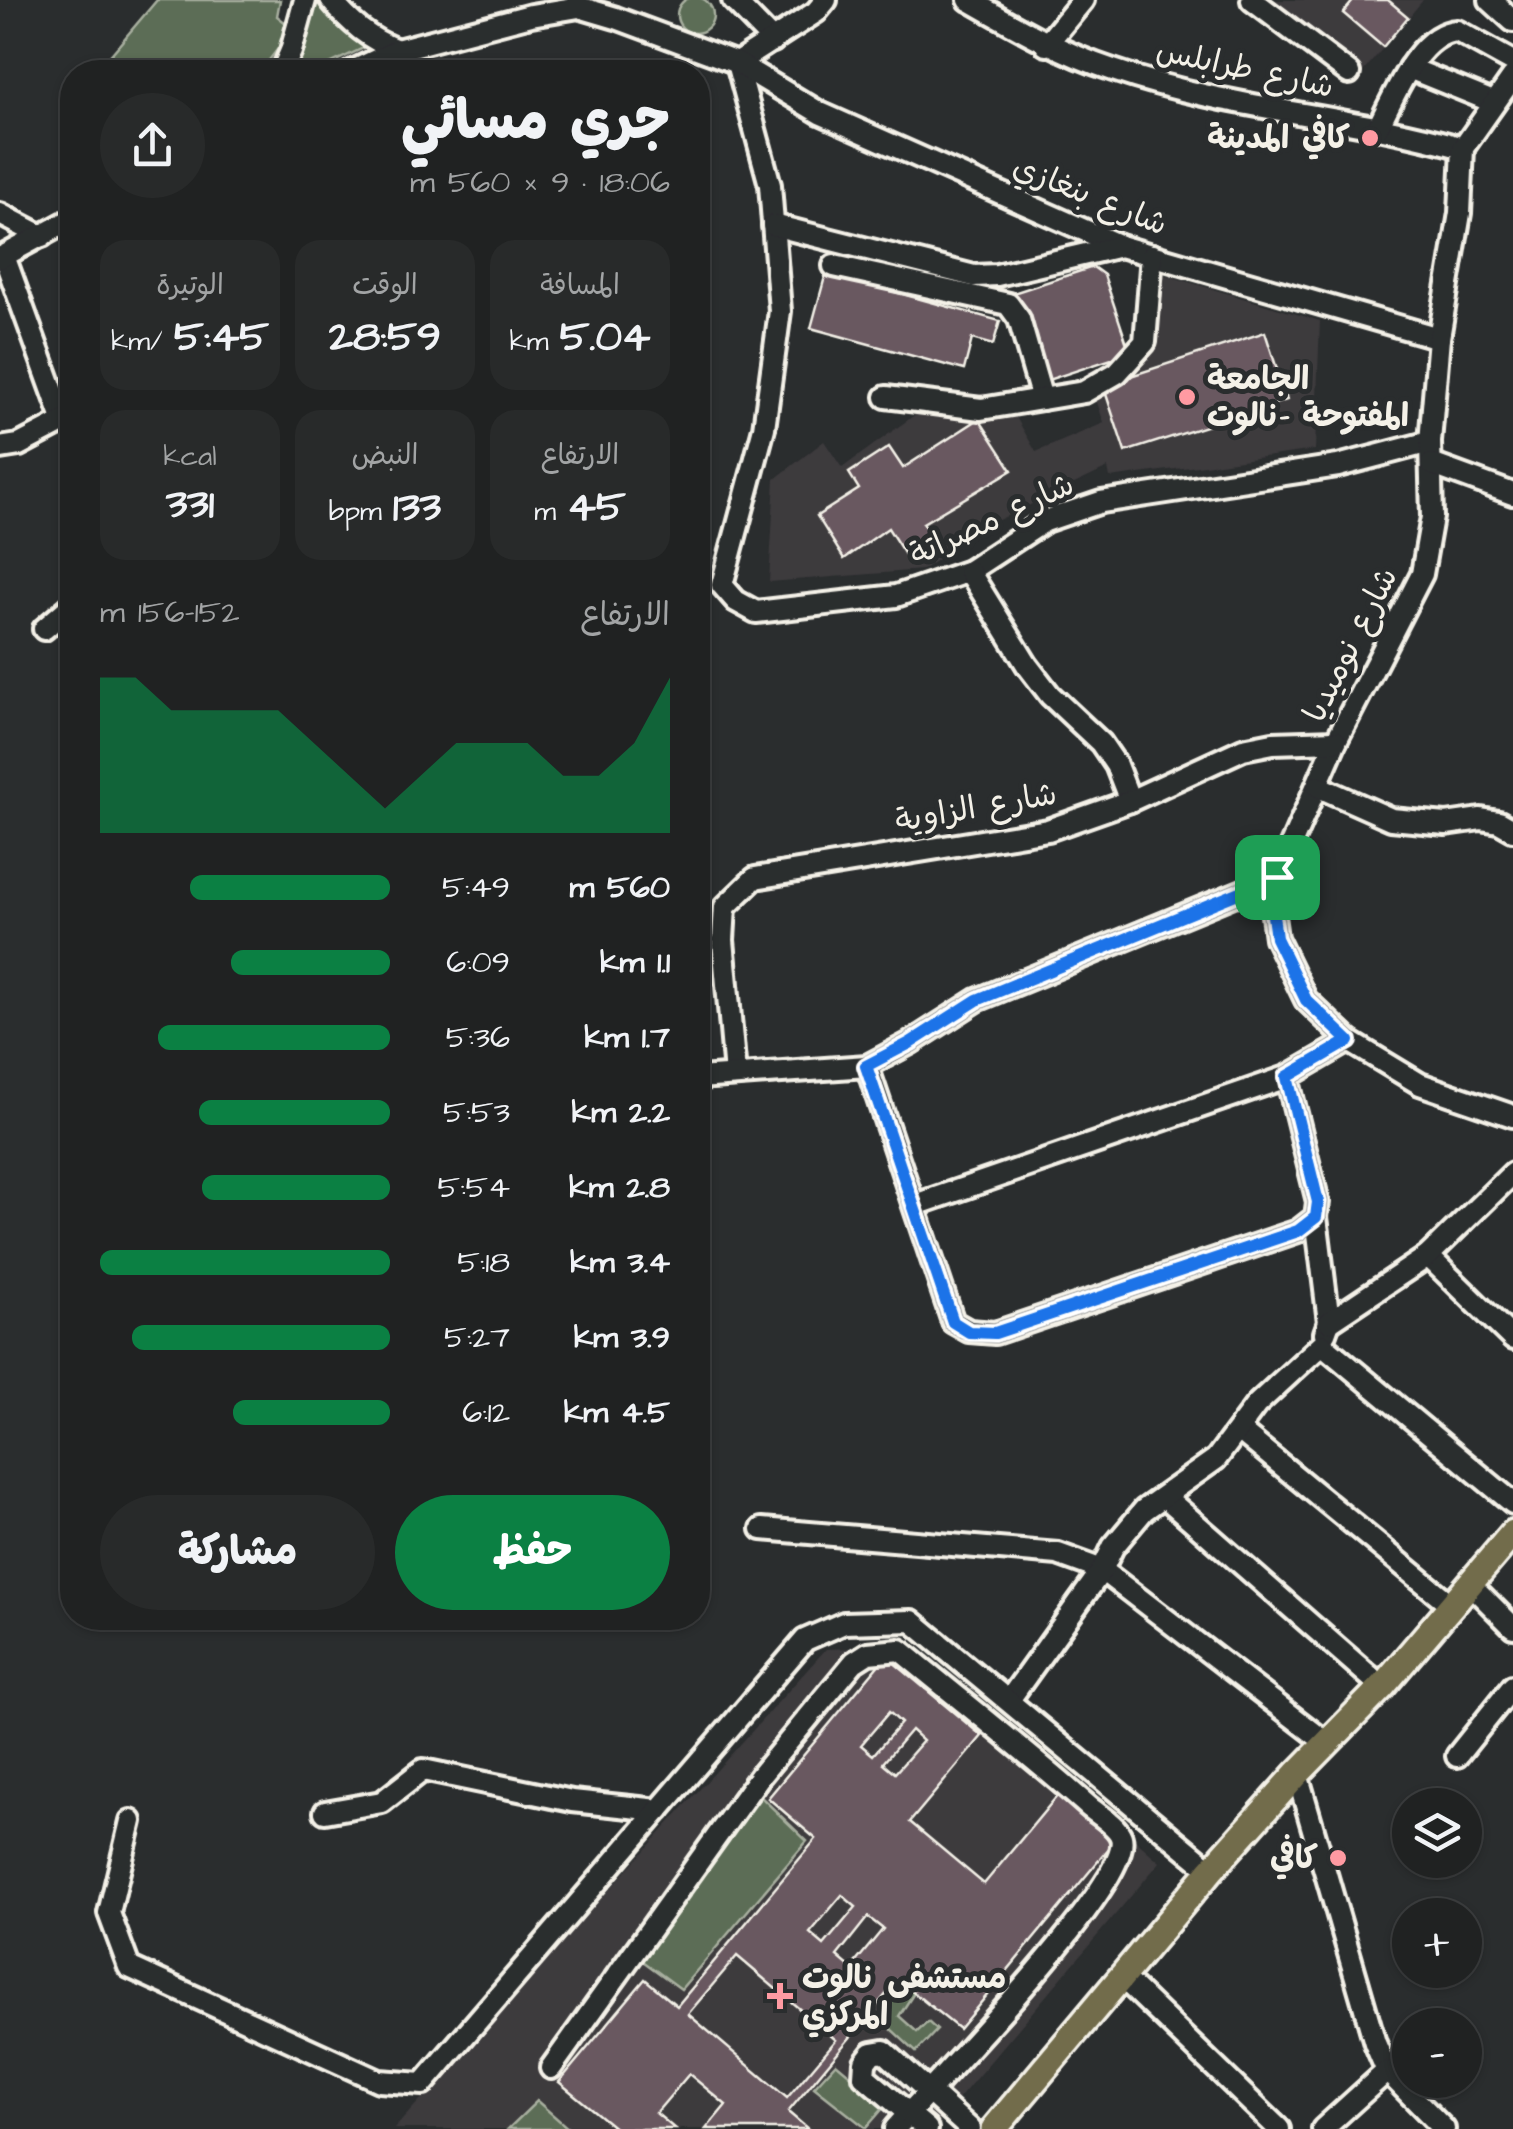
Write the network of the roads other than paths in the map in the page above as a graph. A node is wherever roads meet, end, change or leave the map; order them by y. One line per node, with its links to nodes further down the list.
1 (305, 0): 13 (street)
2 (733, 0): 10 (street)
3 (826, 0): 10 (street)
4 (969, 0): 11 (street, شارع طرابلس)
5 (1083, 0): 11 (street)
6 (1252, 0): 18 (street)
7 (1490, 0): 9 (street)
8 (335, 1): 12 (street)
9 (1513, 22)
10 (773, 40): 16 (street)
11 (1046, 45): 21 (street, شارع طرابلس)
12 (397, 50): 14 (street, شارع بنغازي); 16 (street, شارع بنغازي)
13 (286, 60)
14 (385, 60)
15 (1513, 62): 17 (street)
16 (738, 63): 24 (street); 27 (street, شارع بنغازي)
17 (1409, 68): 20 (street); 21 (street)
18 (1349, 73)
19 (1513, 77): 20 (street)
20 (1493, 102): 22 (street)
21 (1378, 127): 22 (street, شارع طرابلس)
22 (1463, 148): 31 (street, شارع نوميديا)
23 (0, 214): 26 (street)
24 (773, 224): 27 (street); 40 (street, شارع مصراتة)
25 (60, 226): 26 (street)
26 (42, 236): 29 (street)
27 (1120, 246): 28 (street, شارع بنغازي)
28 (1152, 255): 31 (street, شارع بنغازي); 34 (street)
29 (2, 257): 33 (street)
30 (834, 266): 34 (street)
31 (1439, 338): 36 (street, شارع نوميديا)
32 (886, 397): 34 (street)
33 (60, 399)
34 (1042, 399)
35 (60, 423): 37 (street)
36 (1430, 442): 38 (street, شارع نوميديا); 40 (street, شارع مصراتة)
37 (0, 448)
38 (1431, 464): 39 (street); 43 (street, شارع نوميديا)
39 (1513, 494)
40 (969, 571): 45 (street)
41 (60, 616): 42 (street)
42 (44, 629)
43 (1336, 741): 44 (street, شارع نوميديا); 45 (street, شارع الزاوية)
44 (1317, 786): 46 (street); 47 (street, شارع نوميديا)
45 (1130, 801): 50 (street, شارع الزاوية)
46 (1513, 830)
47 (1277, 877): 48 (street, شارع نوميديا); 49 (street)
48 (1349, 1041): 52 (street); 53 (street, شارع نوميديا)
49 (866, 1066): 50 (street); 55 (street)
50 (735, 1074): 51 (street)
51 (710, 1077)
52 (1287, 1077): 55 (street); 56 (street)
53 (1512, 1117)
54 (1513, 1173): 57 (street)
55 (915, 1205): 56 (street)
56 (1316, 1217): 58 (street)
57 (1428, 1256): 58 (street); 59 (street)
58 (1330, 1322): 60 (street)
59 (1513, 1339)
60 (1322, 1344): 61 (street); 63 (street)
61 (1239, 1430): 62 (street); 68 (street)
62 (1165, 1496): 66 (street); 71 (street)
63 (1513, 1504)
64 (762, 1529): 66 (street)
65 (1513, 1533): 67 (main road)
66 (1102, 1570): 72 (street); 73 (street)
67 (1469, 1583): 68 (main road); 69 (street)
68 (1450, 1604): 71 (main road)
69 (1513, 1627)
70 (1513, 1686): 74 (street)
71 (1382, 1687): 73 (main road)
72 (1009, 1700): 76 (street); 79 (street)
73 (1328, 1744): 75 (main road)
74 (1457, 1756)
75 (1297, 1774): 79 (main road); 82 (street)
76 (659, 1810): 77 (street); 78 (street)
77 (325, 1812)
78 (131, 1822)
79 (1211, 1870): 80 (main road)
80 (1122, 1977): 85 (main road); 88 (street)
81 (551, 2068): 83 (street)
82 (1387, 2071): 89 (street); 90 (street)
83 (928, 2091): 84 (street); 84 (street); 87 (street)
84 (902, 2121): 86 (street)
85 (1007, 2124)
86 (927, 2129)
87 (970, 2129)
88 (1279, 2129)
89 (1323, 2129)
90 (1444, 2129)

